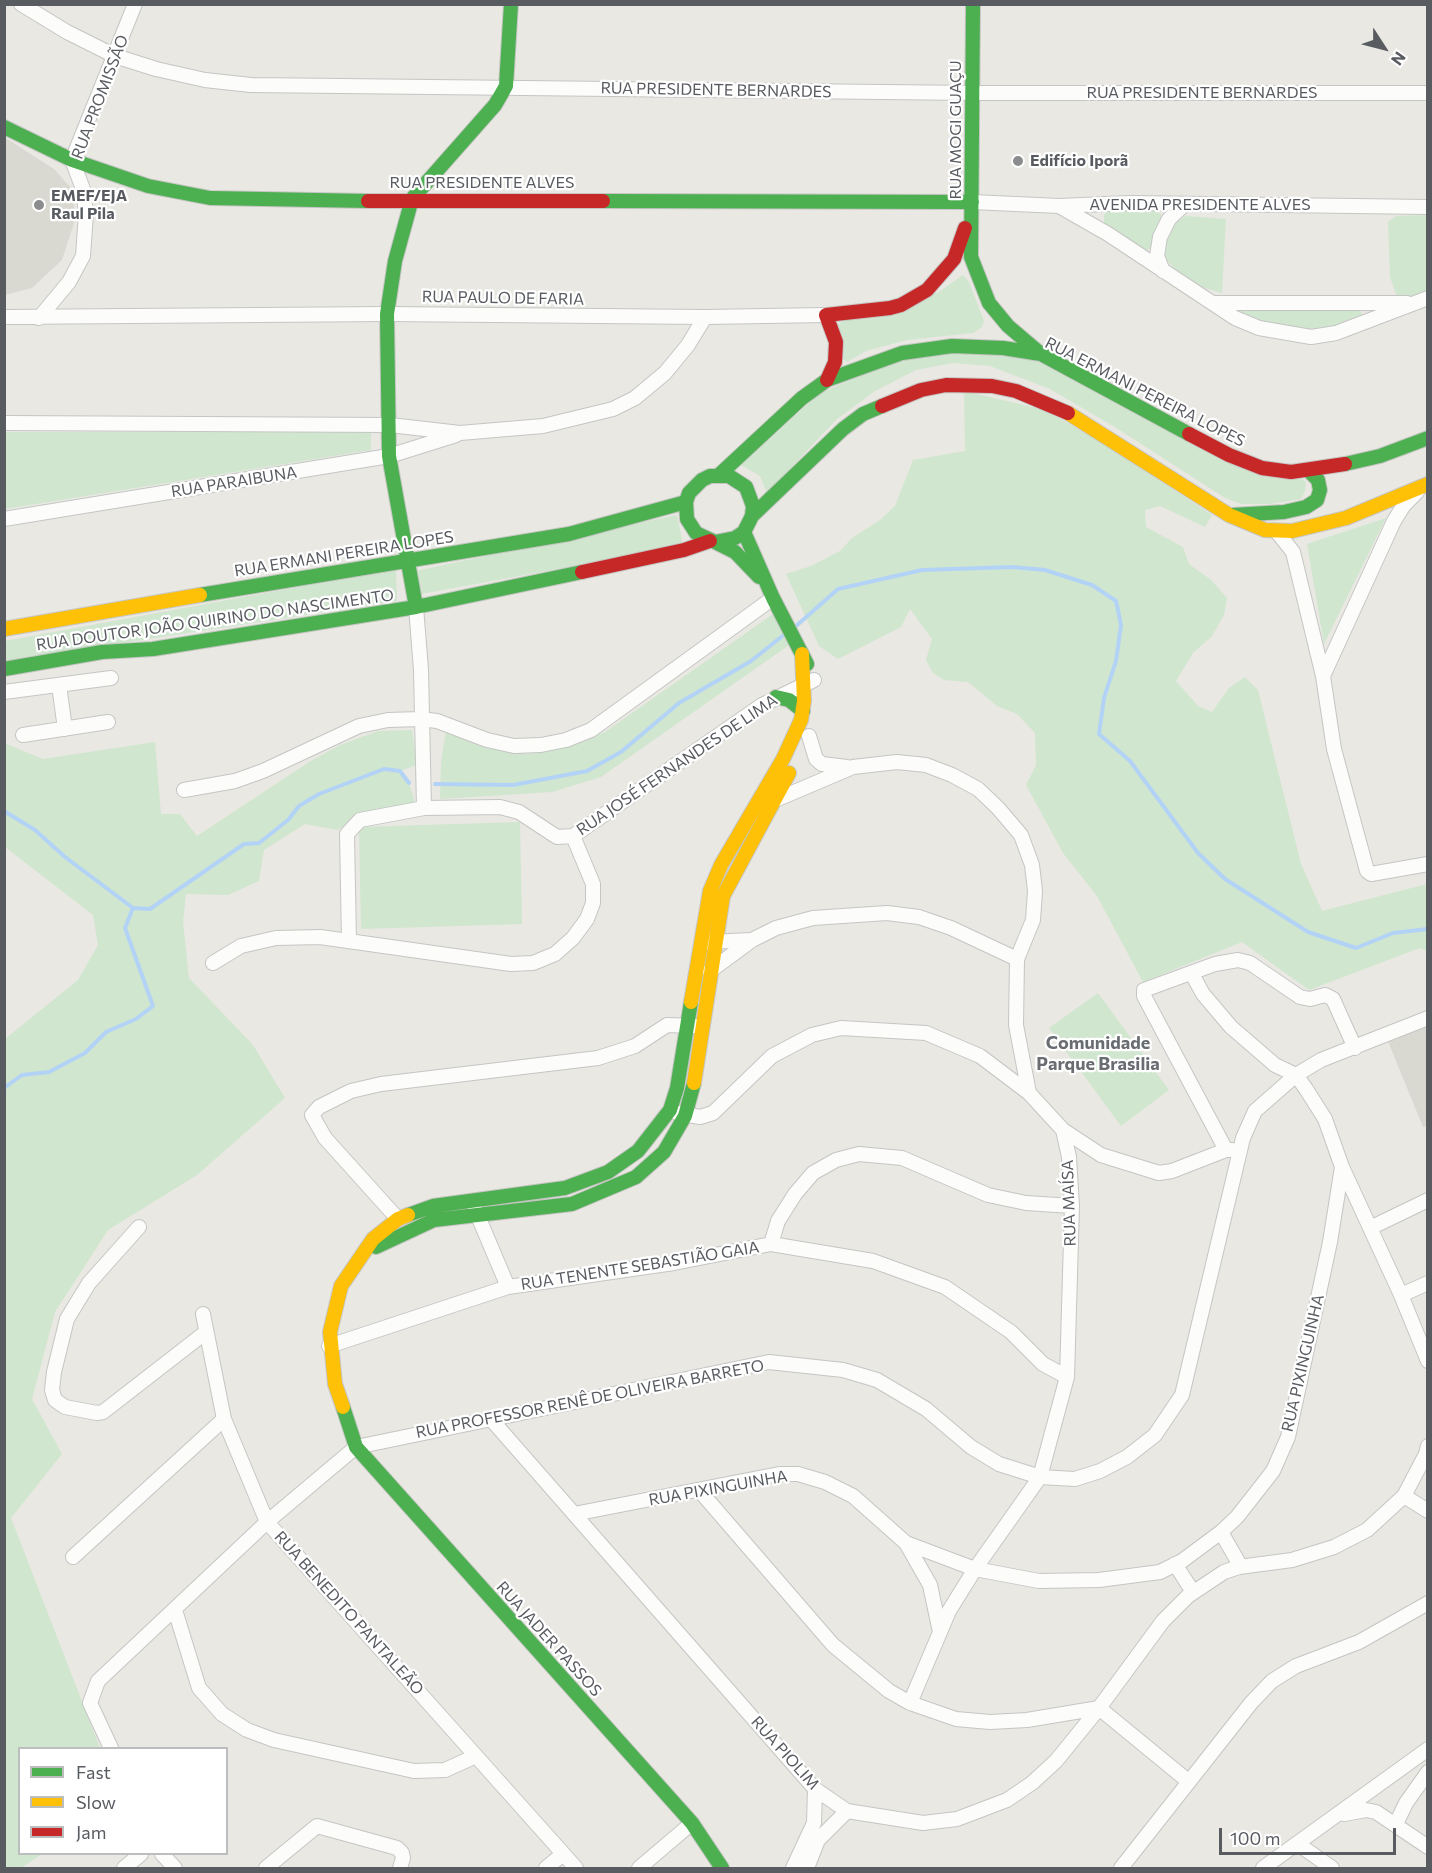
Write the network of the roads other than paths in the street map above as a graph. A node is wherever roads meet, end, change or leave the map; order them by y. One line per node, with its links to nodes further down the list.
1 (21, 4): 5 (street, RUA PRESIDENTE BERNARDES)
2 (135, 4): 5 (street, RUA PROMISSÃO)
3 (511, 4): 6 (street)
4 (973, 4): 7 (street, RUA MOGI GUAÇU)
5 (115, 56): 6 (street, RUA PRESIDENTE BERNARDES); 10 (street, RUA PROMISSÃO)
6 (506, 87): 7 (street, RUA PRESIDENTE BERNARDES); 11 (street)
7 (973, 93): 8 (street, RUA PRESIDENTE BERNARDES); 12 (street, RUA MOGI GUAÇU)
8 (1428, 93)
9 (4, 128): 10 (street, RUA PRESIDENTE ALVES)
10 (72, 160): 11 (street, RUA PRESIDENTE ALVES); 25 (street, RUA PROMISSÃO)
11 (412, 199): 12 (street, RUA PRESIDENTE ALVES); 21 (street)
12 (972, 202): 14 (street, AVENIDA PRESIDENTE ALVES); 16 (street, RUA PAULO DE FARIA); 18 (street, RUA MOGI GUAÇU)
13 (1185, 204): 14 (street, AVENIDA PRESIDENTE ALVES); 15 (street, AVENIDA PRESIDENTE ALVES); 17 (street)
14 (1059, 206): 17 (street)
15 (1428, 207)
16 (950, 266): 18 (street); 22 (street, RUA PAULO DE FARIA)
17 (1163, 271): 20 (street)
18 (976, 273): 26 (street)
19 (1421, 301): 20 (street); 20 (street)
20 (1212, 303)
21 (387, 314): 24 (street, RUA PAULO DE FARIA); 25 (street, RUA PAULO DE FARIA); 29 (street)
22 (826, 315): 24 (street, RUA PAULO DE FARIA); 27 (street)
23 (4, 317): 25 (street, RUA PAULO DE FARIA)
24 (705, 317): 30 (street, RUA PARAIBUNA)
25 (39, 318)
26 (1041, 354): 27 (street, RUA ERMANI PEREIRA LOPES); 33 (street, RUA ERMANI PEREIRA LOPES)
27 (827, 380): 34 (street, RUA ERMANI PEREIRA LOPES)
28 (4, 423): 29 (street, RUA PARAIBUNA)
29 (390, 424): 30 (street, RUA PARAIBUNA); 32 (street)
30 (460, 434): 32 (street, RUA PARAIBUNA)
31 (1428, 438): 33 (street, RUA ERMANI PEREIRA LOPES)
32 (389, 456): 39 (street, RUA PARAIBUNA); 43 (street)
33 (1309, 471): 37 (street)
34 (719, 475): 36 (street); 38 (street)
35 (1426, 485): 41 (street); 48 (street)
36 (687, 502): 42 (street); 43 (street, RUA ERMANI PEREIRA LOPES)
37 (1229, 515): 38 (street); 41 (street)
38 (752, 516): 40 (street)
39 (4, 519)
40 (744, 532): 42 (street); 44 (street)
41 (1276, 532): 48 (street)
42 (713, 541): 44 (street); 45 (street, RUA DOUTOR JOÃO QUIRINO DO NASCIMENTO)
43 (408, 559): 45 (street); 46 (street, RUA ERMANI PEREIRA LOPES)
44 (773, 598): 50 (street); 55 (street)
45 (416, 608): 47 (street, RUA DOUTOR JOÃO QUIRINO DO NASCIMENTO); 55 (street)
46 (4, 628)
47 (4, 669)
48 (1323, 676): 65 (street)
49 (111, 678): 51 (street)
50 (808, 681): 53 (street, RUA JOSÉ FERNANDES DE LIMA); 54 (street); 59 (street)
51 (59, 685): 52 (street); 57 (street)
52 (4, 692)
53 (776, 697): 54 (street); 64 (street, RUA JOSÉ FERNANDES DE LIMA)
54 (803, 711): 62 (street)
55 (421, 719): 61 (street); 63 (street)
56 (108, 722): 57 (street)
57 (65, 729): 58 (street)
58 (23, 735)
59 (809, 736): 60 (street); 62 (street)
60 (852, 767): 62 (street); 69 (street)
61 (184, 790)
62 (768, 799): 68 (street)
63 (424, 808): 64 (street, RUA JOSÉ FERNANDES DE LIMA); 67 (street, RUA JOSÉ FERNANDES DE LIMA)
64 (573, 836): 67 (street)
65 (1428, 864)
66 (752, 940): 68 (street); 69 (street); 72 (street)
67 (349, 941): 70 (street)
68 (707, 942): 71 (street); 72 (street)
69 (1017, 959): 78 (street)
70 (213, 963)
71 (696, 969): 72 (street); 75 (street)
72 (711, 971): 75 (street)
73 (1192, 974): 76 (street); 77 (street); 82 (street)
74 (1428, 1017): 76 (street, RUA PROFESSOR RENÊ DE OLIVEIRA BARRETO)
75 (695, 1026): 79 (street); 80 (street); 88 (street)
76 (1355, 1048): 77 (street, RUA PROFESSOR RENÊ DE OLIVEIRA BARRETO)
77 (1296, 1076): 82 (street, RUA PROFESSOR RENÊ DE OLIVEIRA BARRETO); 83 (street)
78 (1029, 1093): 80 (street, RUA MAÍSA); 81 (street, RUA MAÍSA)
79 (670, 1110): 80 (street); 84 (street)
80 (685, 1116): 87 (street)
81 (1063, 1131): 82 (street); 86 (street, RUA MAÍSA)
82 (1233, 1150): 106 (street, RUA PROFESSOR RENÊ DE OLIVEIRA BARRETO)
83 (1342, 1167): 90 (street); 112 (street, RUA PIXINGUINHA)
84 (472, 1199): 87 (street); 88 (street)
85 (1428, 1200): 90 (street)
86 (1072, 1206): 91 (street); 100 (street, RUA MAÍSA)
87 (476, 1215): 92 (street); 94 (street)
88 (398, 1219): 92 (street)
89 (139, 1227): 97 (street)
90 (1370, 1228): 95 (street)
91 (771, 1244): 94 (street, RUA TENENTE SEBASTIÃO GAIA); 100 (street, RUA TENENTE SEBASTIÃO GAIA)
92 (354, 1265): 98 (street)
93 (1428, 1283): 95 (street)
94 (508, 1287): 98 (street, RUA TENENTE SEBASTIÃO GAIA)
95 (1401, 1295): 99 (street)
96 (203, 1314): 97 (street, RUA BENEDITO PANTALEÃO)
97 (206, 1332): 102 (street, RUA BENEDITO PANTALEÃO)
98 (329, 1346): 104 (street)
99 (1427, 1357)
100 (1067, 1377): 106 (street, RUA MAÍSA)
101 (490, 1418): 104 (street, RUA PROFESSOR RENÊ DE OLIVEIRA BARRETO); 106 (street, RUA PROFESSOR RENÊ DE OLIVEIRA BARRETO); 110 (street, RUA PIOLIM)
102 (224, 1419): 111 (street, RUA BENEDITO PANTALEÃO); 114 (street)
103 (1428, 1446): 108 (street)
104 (356, 1447): 111 (street, RUA PROFESSOR RENÊ DE OLIVEIRA BARRETO); 132 (street, RUA JADER PASSOS)
105 (1428, 1472): 108 (street, RUA PIOLIM)
106 (1040, 1477): 117 (street, RUA MAÍSA)
107 (699, 1490): 110 (street, RUA PIXINGUINHA); 113 (street, RUA PIXINGUINHA); 122 (street)
108 (1406, 1492): 109 (street); 116 (street, RUA PIOLIM)
109 (1428, 1511)
110 (574, 1514): 129 (street, RUA PIOLIM)
111 (267, 1522): 120 (street, RUA PROFESSOR RENÊ DE OLIVEIRA BARRETO); 126 (street, RUA BENEDITO PANTALEÃO)
112 (1221, 1532): 115 (street, RUA PIXINGUINHA); 116 (street)
113 (906, 1543): 117 (street, RUA PIXINGUINHA); 121 (street)
114 (73, 1557)
115 (1175, 1564): 117 (street, RUA PIXINGUINHA); 118 (street)
116 (1241, 1567): 118 (street, RUA PIOLIM)
117 (975, 1569): 121 (street, RUA MAÍSA)
118 (1193, 1592): 123 (street, RUA PIOLIM)
119 (1428, 1603): 128 (street)
120 (176, 1610): 124 (street, RUA PROFESSOR RENÊ DE OLIVEIRA BARRETO); 126 (street)
121 (940, 1632): 122 (street, RUA MAÍSA)
122 (910, 1702): 123 (street)
123 (1099, 1708): 128 (street); 130 (street, RUA PIOLIM)
124 (110, 1747)
125 (1428, 1749): 131 (street)
126 (476, 1756): 136 (street, RUA BENEDITO PANTALEÃO)
127 (1428, 1772): 133 (street)
128 (1188, 1781): 149 (street)
129 (815, 1788): 130 (street, RUA PIOLIM); 147 (street)
130 (847, 1811): 148 (street)
131 (1336, 1816): 133 (street); 134 (street)
132 (692, 1824): 139 (street, RUA JADER PASSOS); 146 (street)
133 (1396, 1824): 135 (street)
134 (1298, 1844): 150 (street); 151 (street)
135 (1428, 1848)
136 (563, 1854): 144 (street); 145 (street, RUA BENEDITO PANTALEÃO)
137 (140, 1855): 140 (street)
138 (163, 1855): 141 (street)
139 (728, 1867)
140 (124, 1869)
141 (175, 1869)
142 (266, 1869): 143 (street)
143 (400, 1869)
144 (546, 1869)
145 (576, 1869)
146 (639, 1869)
147 (793, 1869)
148 (807, 1869)
149 (1120, 1869)
150 (1263, 1869)
151 (1332, 1869)

